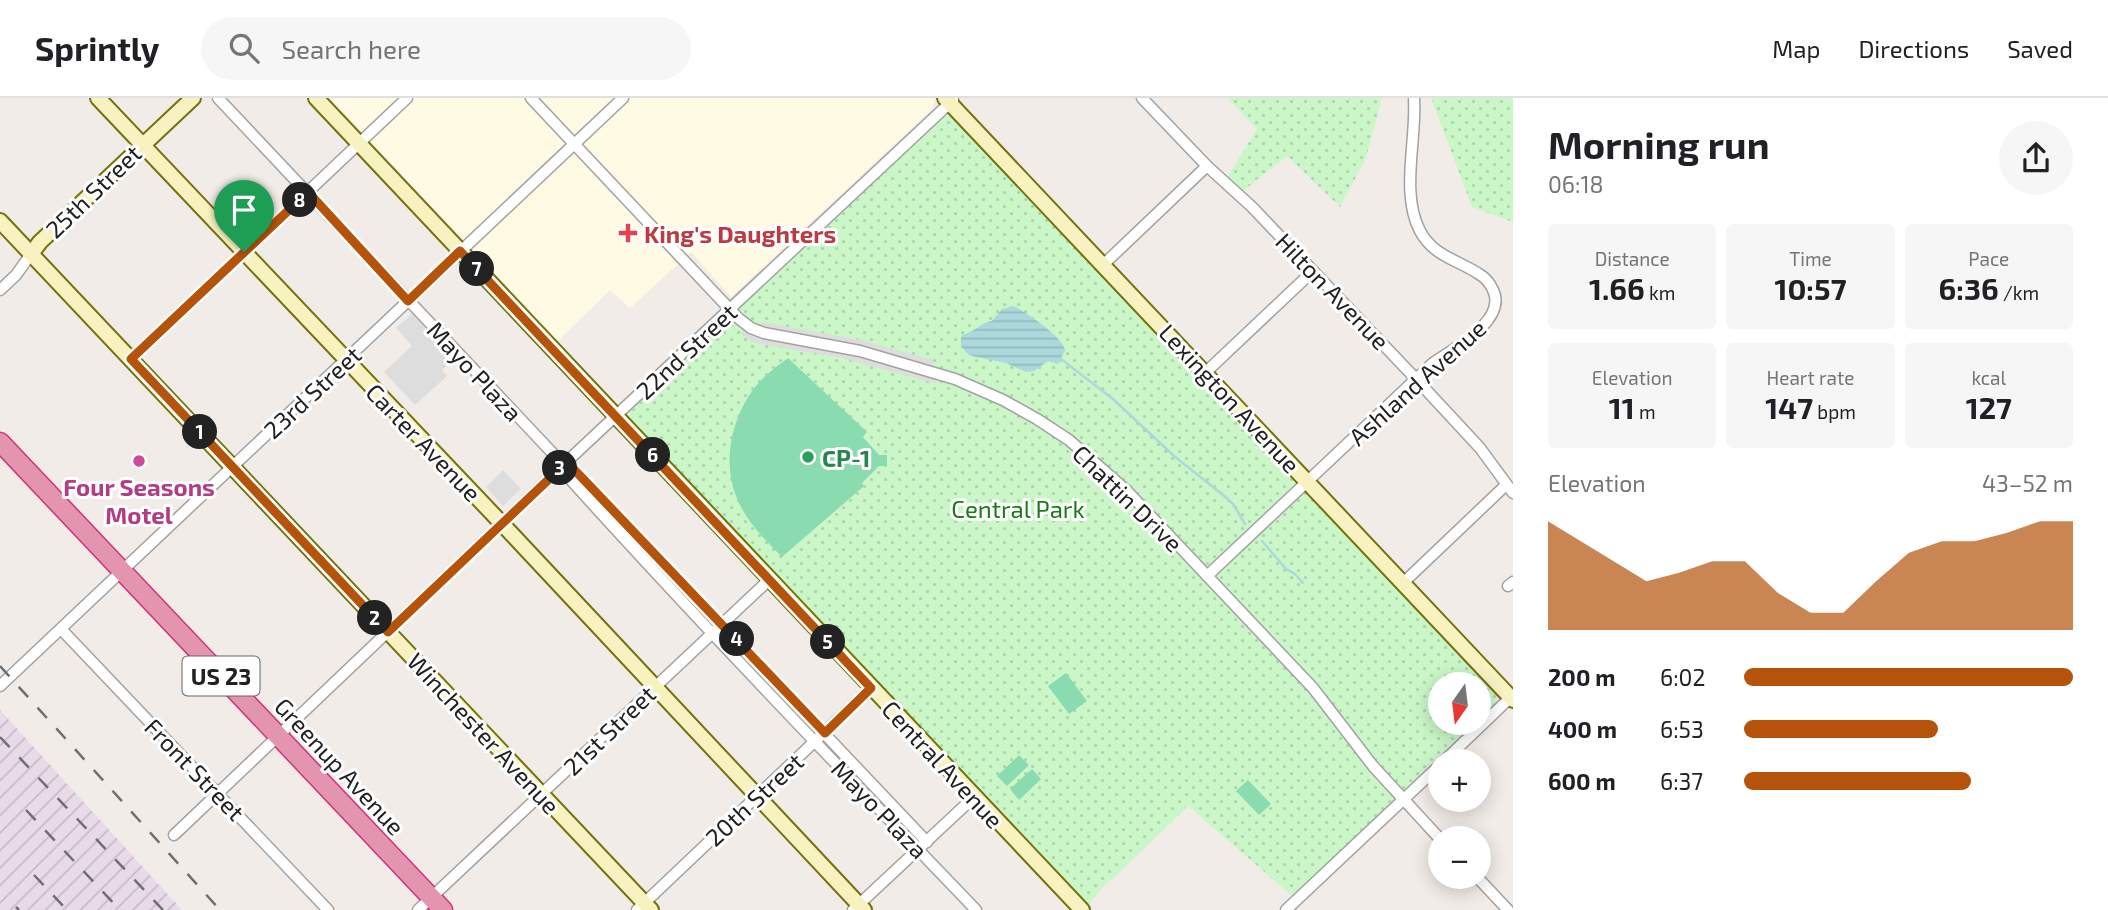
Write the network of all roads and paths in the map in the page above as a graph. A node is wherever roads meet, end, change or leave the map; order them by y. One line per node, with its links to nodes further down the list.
1 (98, 98): 13 (street, Carter Avenue)
2 (193, 98): 13 (street, 25th Street)
3 (218, 98): 15 (street, Mayo Plaza)
4 (316, 98): 11 (street, Central Avenue)
5 (407, 98): 11 (street)
6 (531, 98): 12 (street, Chattin Drive)
7 (623, 98): 12 (street, 23rd Street)
8 (1142, 98): 14 (street, Hilton Avenue)
9 (1414, 98): 28 (street, Ashland Avenue)
10 (950, 100): 20 (street, Lexington Avenue); 24 (street, 22nd Street)
11 (359, 144): 15 (street); 17 (street, Central Avenue)
12 (574, 144): 17 (street, 23rd Street); 24 (street, Chattin Drive)
13 (142, 145): 18 (street, Carter Avenue); 19 (street, 25th Street)
14 (1208, 166): 20 (street); 21 (street, Hilton Avenue)
15 (308, 192): 18 (street); 23 (street, Mayo Plaza)
16 (0, 221): 19 (street, Winchester Avenue)
17 (460, 251): 23 (street, 23rd Street); 29 (street, Central Avenue)
18 (244, 252): 25 (street); 26 (street, Carter Avenue)
19 (31, 254): 22 (street, 25th Street); 25 (street, Winchester Avenue)
20 (1104, 264): 27 (street, Lexington Avenue)
21 (1313, 271): 27 (street); 28 (street, Hilton Avenue)
22 (0, 290)
23 (408, 301): 26 (street, 23rd Street); 32 (street, Mayo Plaza)
24 (730, 309): 29 (street, 22nd Street); 38 (street, Chattin Drive)
25 (131, 359): 33 (street, Winchester Avenue)
26 (346, 360): 33 (street, 23rd Street); 36 (street, Carter Avenue)
27 (1206, 372): 34 (street, Lexington Avenue)
28 (1416, 379): 34 (street, Ashland Avenue); 35 (street, Hilton Avenue)
29 (617, 416): 32 (street, 22nd Street); 39 (street, Central Avenue)
30 (0, 442): 37 (highway, Greenup Avenue / US 23)
31 (0, 457): 37 (highway, Greenup Avenue / US 23)
32 (562, 463): 36 (street, 22nd Street); 41 (street, Mayo Plaza); 44 (street, Mayo Plaza)
33 (232, 467): 37 (street, 23rd Street); 43 (street, Winchester Avenue)
34 (1308, 481): 38 (street, Ashland Avenue); 40 (street, Lexington Avenue)
35 (1510, 489): 40 (street)
36 (502, 523): 43 (street, 22nd Street); 46 (street, Carter Avenue)
37 (118, 575): 42 (street, 23rd Street); 50 (highway, Greenup Avenue / US 23)
38 (1207, 576): 58 (street, Chattin Drive)
39 (769, 580): 41 (street, 21st Street); 47 (street, Central Avenue)
40 (1403, 583): 48 (street, Lexington Avenue)
41 (723, 624): 44 (street, 21st Street); 49 (street, Mayo Plaza)
42 (61, 629): 45 (street, 23rd Street); 54 (street, Front Street)
43 (388, 632): 50 (street, 22nd Street); 55 (street, Winchester Avenue)
44 (713, 633): 46 (street, 21st Street); 51 (street, Mayo Plaza)
45 (0, 686)
46 (654, 687): 55 (street, 21st Street); 56 (street, Carter Avenue)
47 (871, 688): 49 (street, 20th Street); 57 (street, Central Avenue)
48 (1512, 698): 52 (street)
49 (825, 733): 51 (street, 20th Street); 61 (street, Mayo Plaza)
50 (274, 740): 54 (street, 22nd Street); 64 (highway, Greenup Avenue / US 23)
51 (815, 741): 56 (street, 20th Street); 62 (street, Mayo Plaza)
52 (1457, 749)
53 (1428, 776): 58 (street)
54 (217, 793): 60 (street, 22nd Street); 70 (street, Front Street)
55 (541, 795): 64 (street, 21st Street); 65 (street, Winchester Avenue)
56 (757, 797): 65 (street, 20th Street); 66 (street, Carter Avenue)
57 (974, 797): 61 (street); 67 (street, Central Avenue)
58 (1403, 800): 59 (street, Chattin Drive); 68 (street)
59 (1428, 826)
60 (174, 835)
61 (927, 842): 62 (street)
62 (918, 850): 66 (street); 71 (street, Mayo Plaza)
63 (1489, 889): 69 (street)
64 (429, 907)
65 (644, 908)
66 (859, 908)
67 (1076, 908)
68 (1292, 908)
69 (1510, 909)
70 (328, 910)
71 (976, 910)

